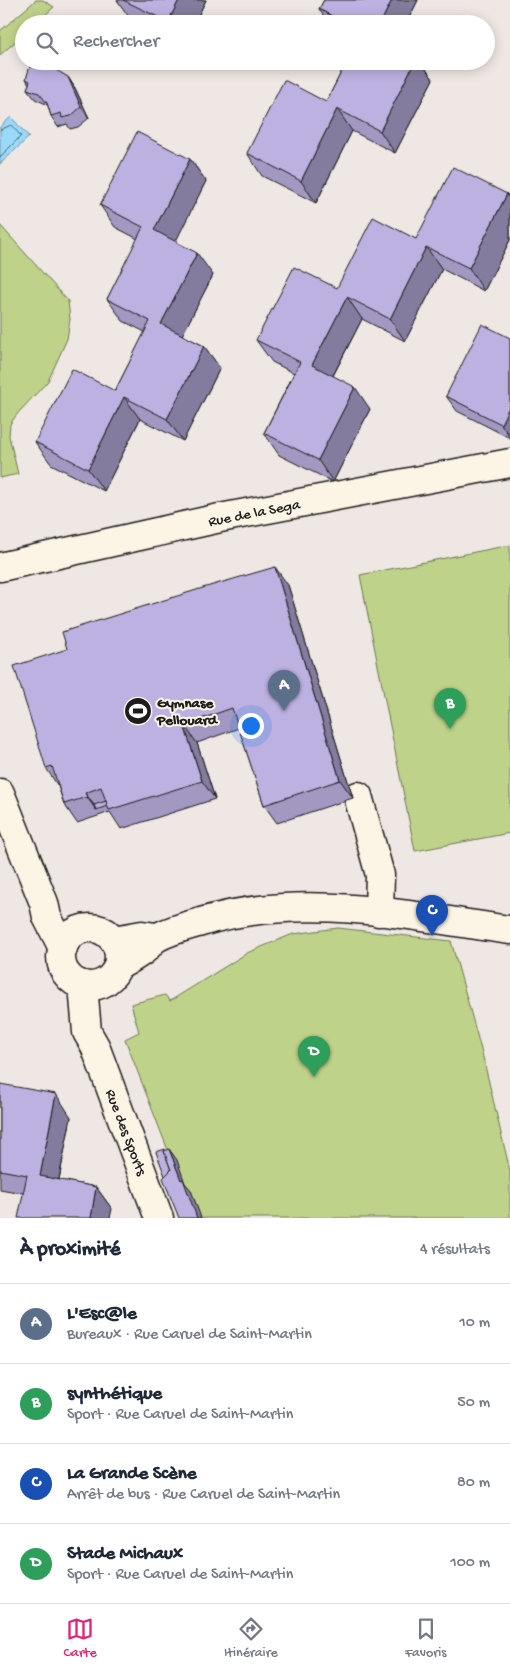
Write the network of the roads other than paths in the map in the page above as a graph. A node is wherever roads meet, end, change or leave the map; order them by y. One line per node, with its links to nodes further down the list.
1 (510, 463): 2 (main road, Rue de la Sega)
2 (0, 567)
3 (0, 793): 7 (main road)
4 (358, 796): 5 (main road)
5 (379, 912): 6 (main road); 8 (main road)
6 (510, 930)
7 (72, 939): 8 (main road); 8 (main road)
8 (105, 968): 9 (main road, Rue des Sports)
9 (159, 1218)

